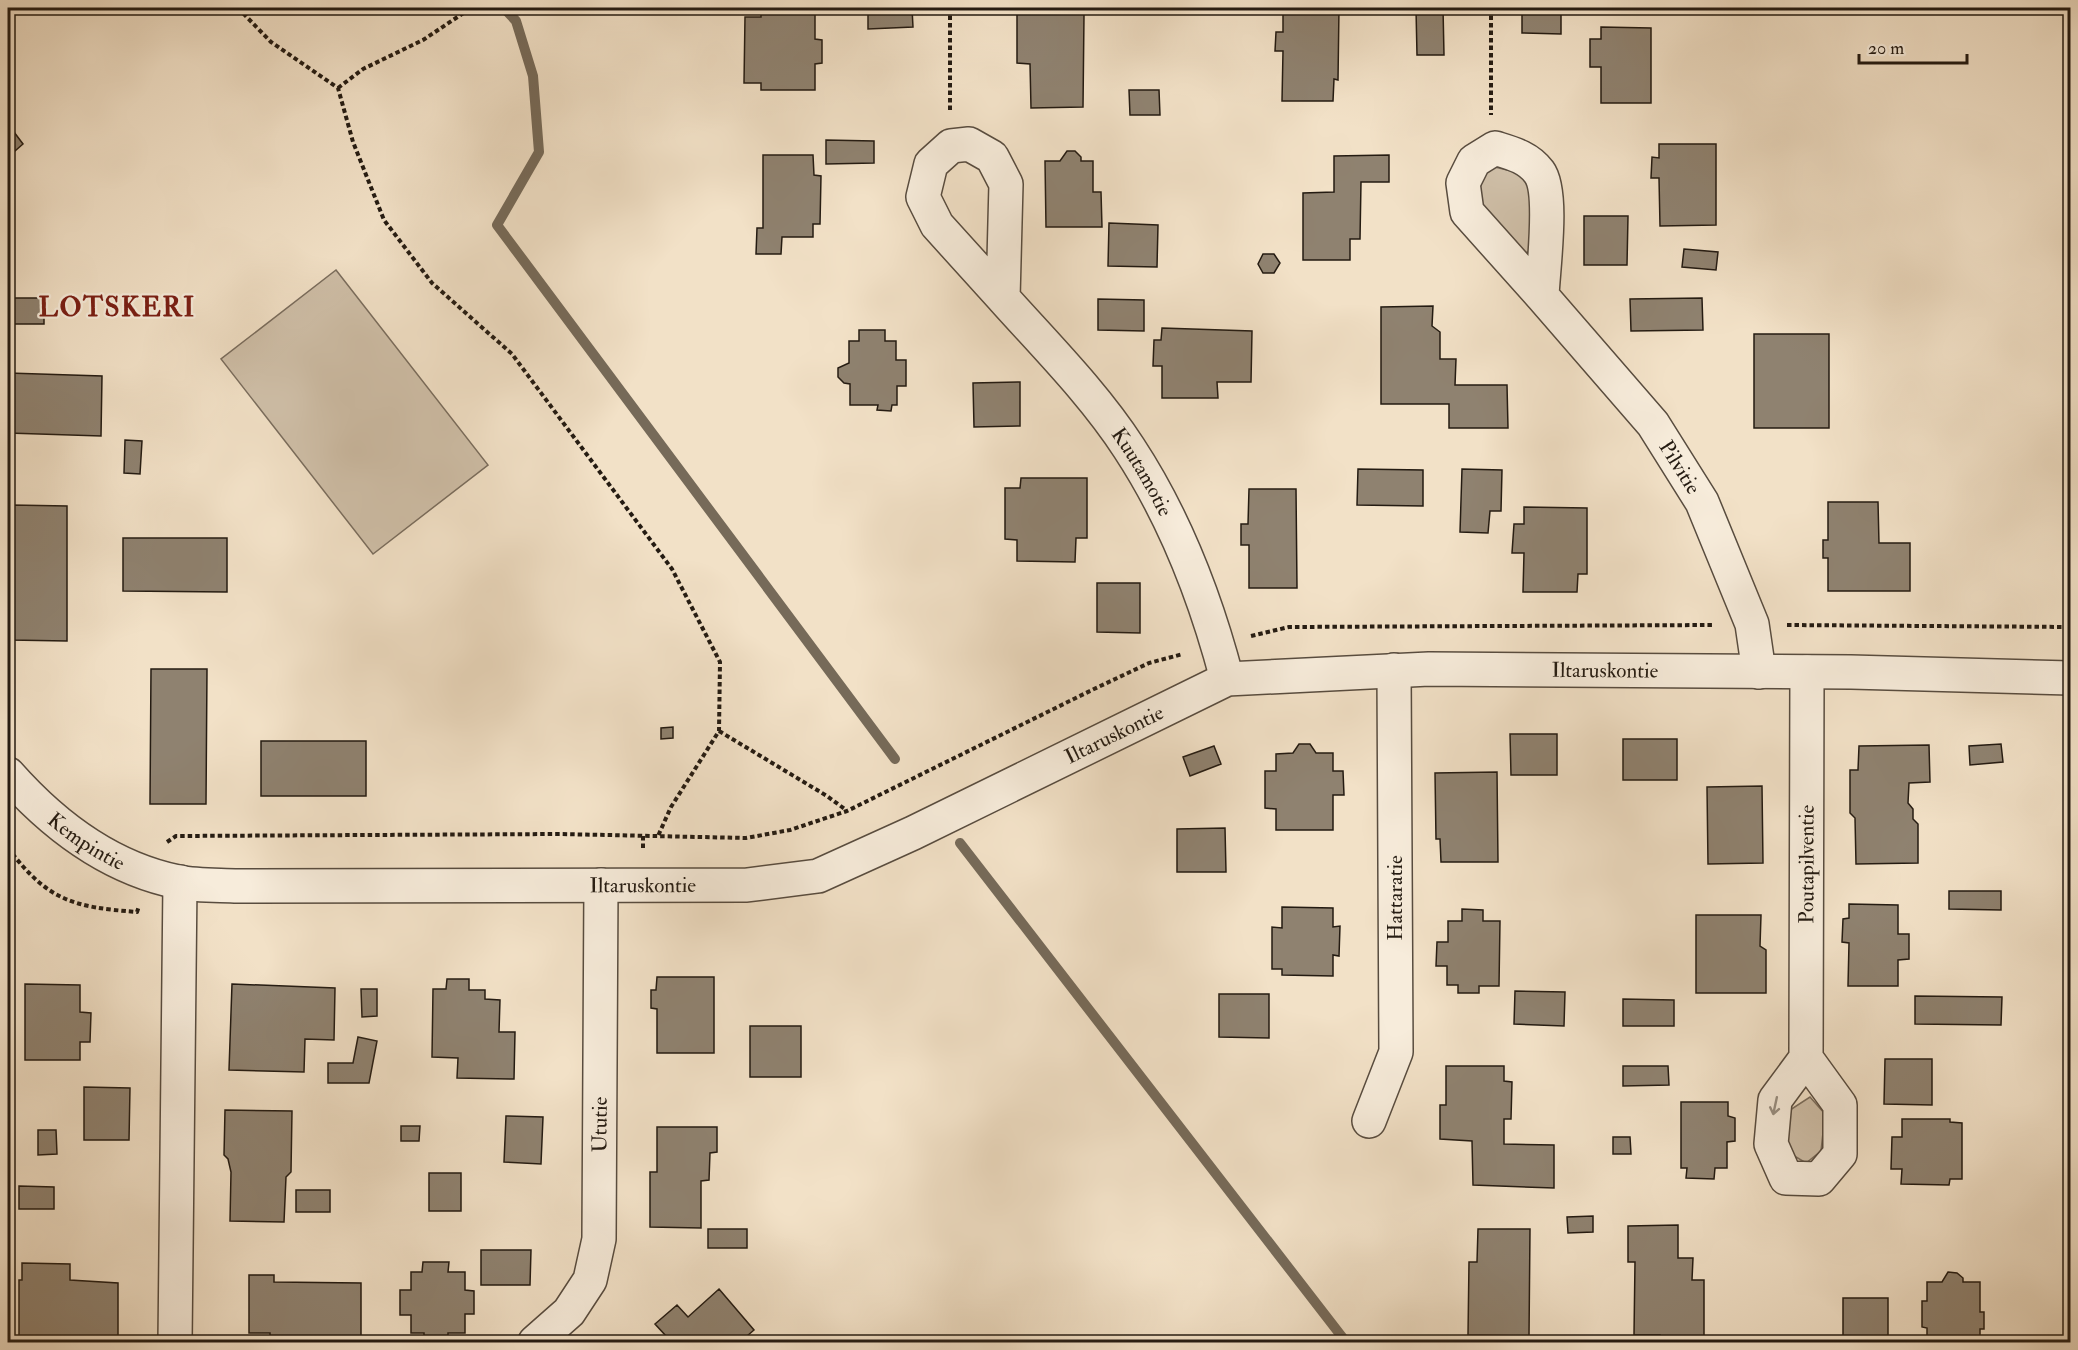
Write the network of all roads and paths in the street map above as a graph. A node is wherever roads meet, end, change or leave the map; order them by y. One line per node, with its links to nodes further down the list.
1 (238, 8): 5 (path)
2 (471, 8): 5 (path)
3 (950, 8): 6 (path)
4 (1491, 8): 7 (path)
5 (338, 88): 18 (path)
6 (951, 146): 9 (street); 9 (street, Kuutamotie)
7 (1495, 148): 8 (street); 8 (street, Pilvitie)
8 (1542, 296): 10 (street, Pilvitie)
9 (1003, 298): 12 (street, Kuutamotie)
10 (1752, 624): 11 (path); 12 (path); 14 (street, Pilvitie)
11 (2070, 627)
12 (1218, 643): 17 (street, Kuutamotie); 20 (path)
13 (1394, 670): 14 (street, Iltaruskontie); 17 (street, Iltaruskontie); 26 (street, Hattaratie)
14 (1759, 672): 15 (street, Iltaruskontie)
15 (1807, 672): 16 (street, Iltaruskontie); 25 (street, Poutapilventie)
16 (2070, 678)
17 (1227, 679): 24 (street, Iltaruskontie)
18 (719, 731): 20 (path); 21 (path)
19 (8, 774): 23 (street, Kempintie)
20 (847, 811): 21 (path)
21 (658, 836): 23 (path)
22 (8, 848): 23 (path)
23 (165, 878): 24 (street, Iltaruskontie); 27 (street)
24 (601, 885): 28 (street, Ututie)
25 (1806, 1058)
26 (1369, 1121)
27 (176, 1342)
28 (535, 1342)

